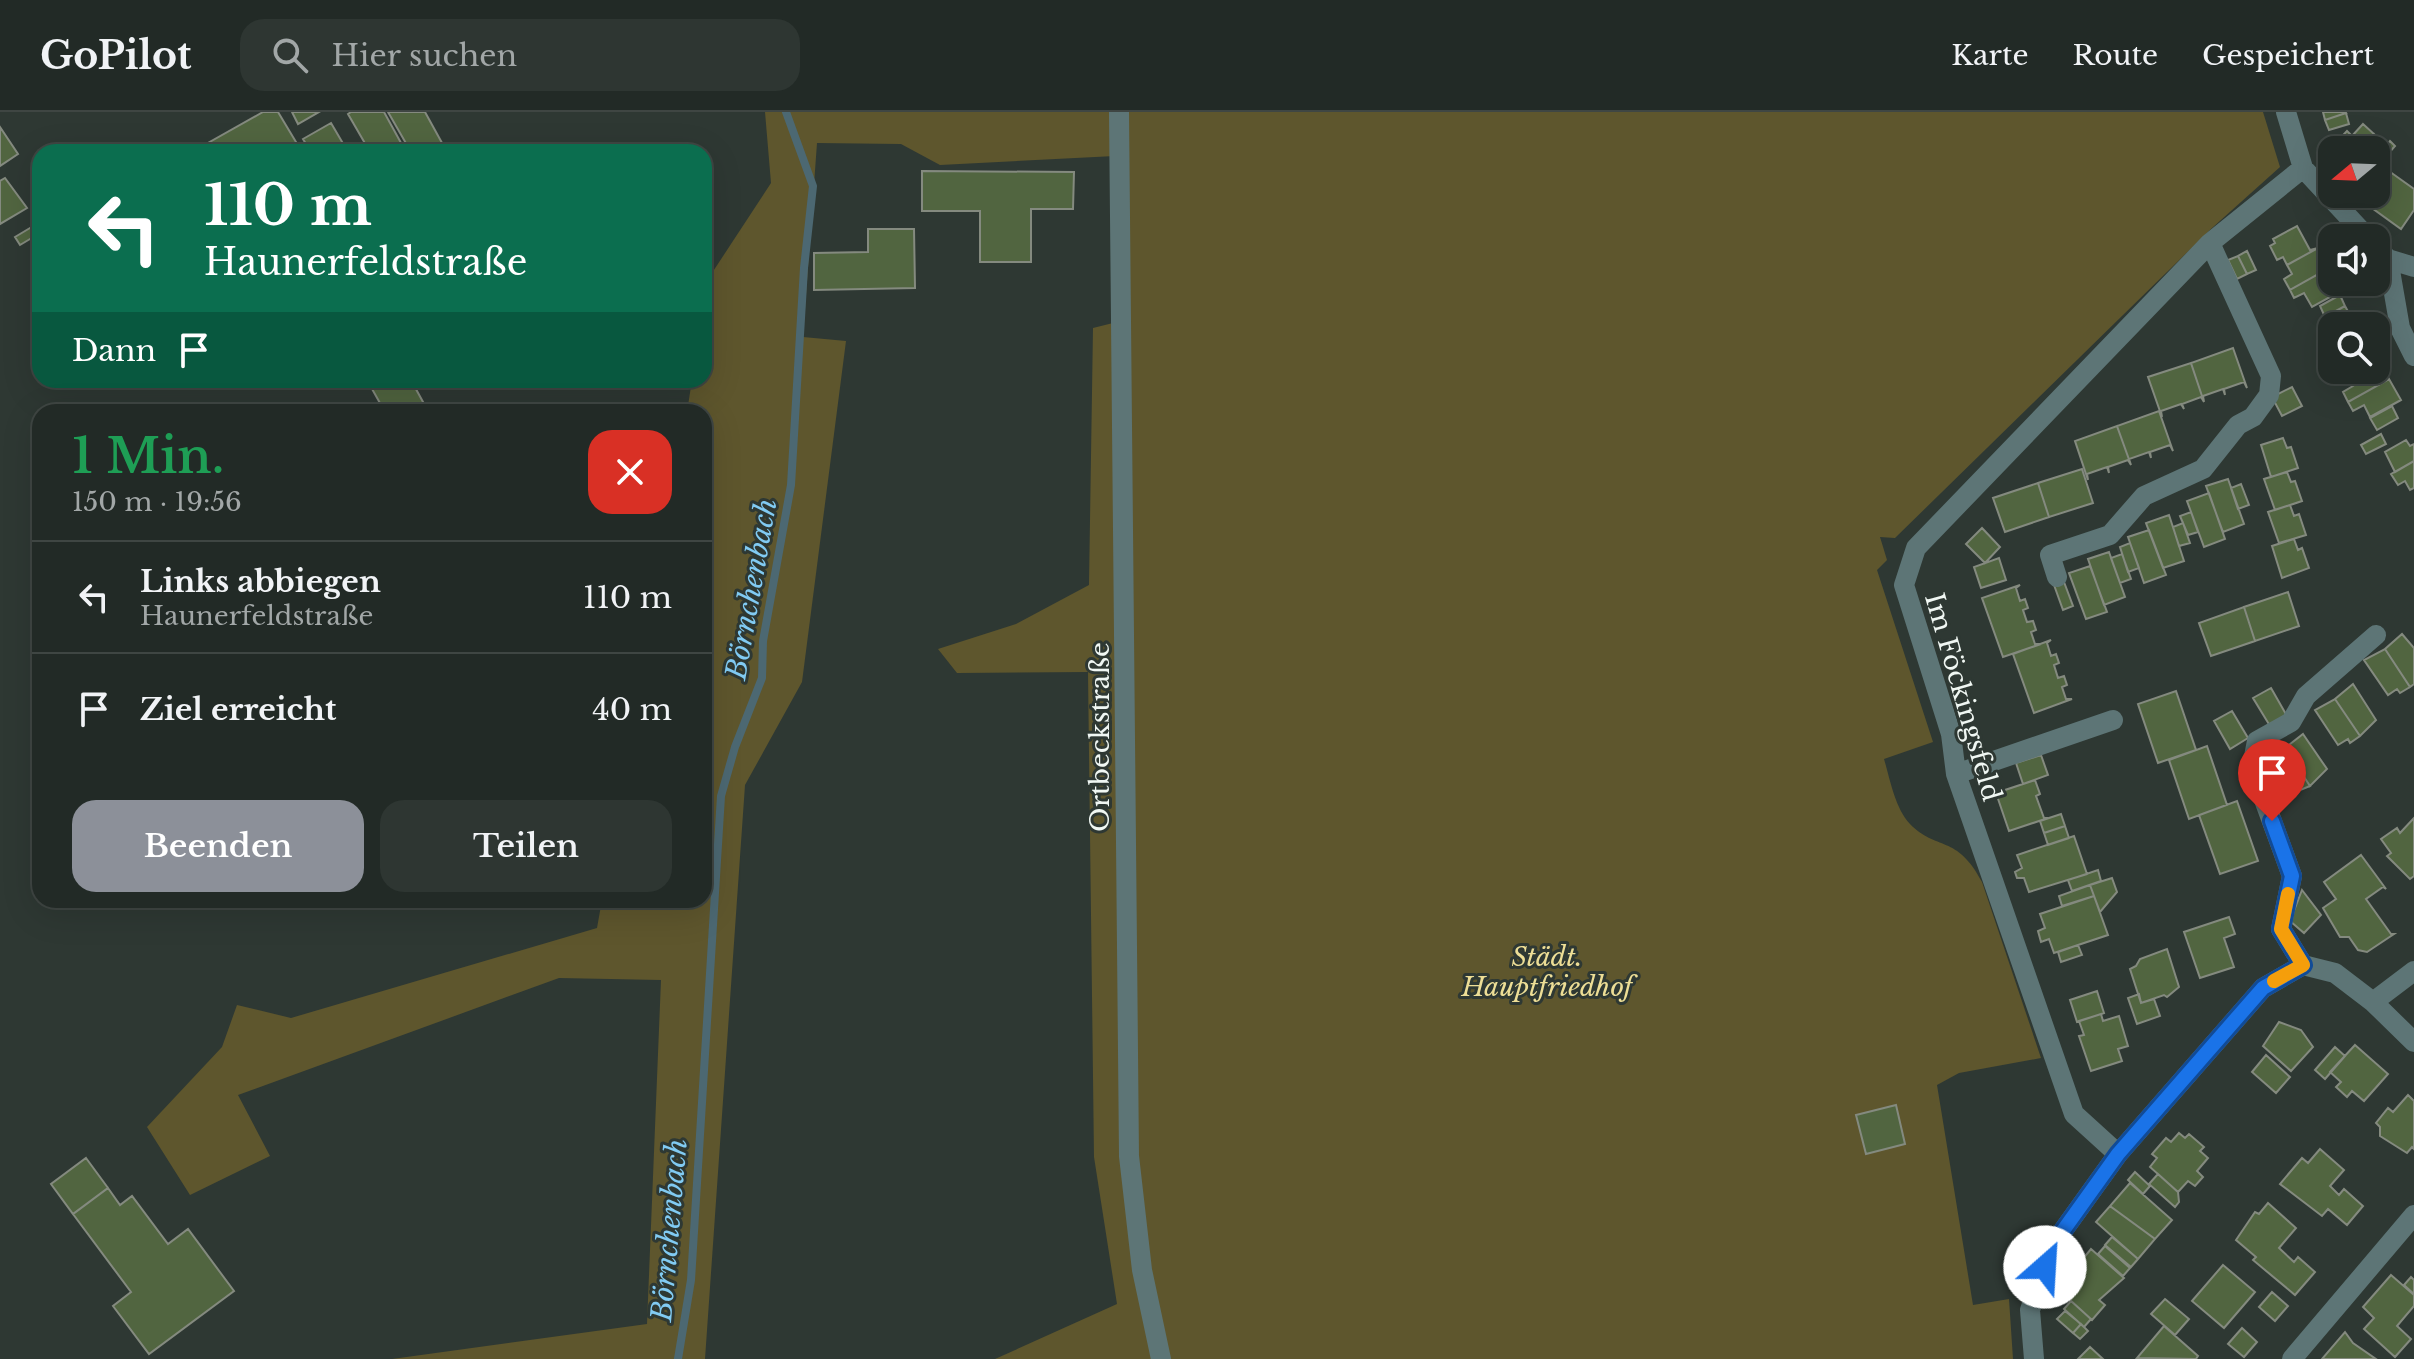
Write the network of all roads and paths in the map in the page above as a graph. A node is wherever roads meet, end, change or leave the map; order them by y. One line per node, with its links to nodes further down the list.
1 (1119, 112): 20 (street, Ortbeckstraße)
2 (2286, 112): 3 (street)
3 (2303, 168): 4 (street); 5 (street, Im Föckingsfeld)
4 (2355, 224)
5 (2210, 243): 10 (street); 13 (street, Im Föckingsfeld)
6 (2390, 256): 7 (street)
7 (2414, 267)
8 (2390, 286): 9 (street)
9 (2414, 356)
10 (2057, 577)
11 (2376, 635): 14 (street)
12 (2113, 720): 13 (street)
13 (1956, 774): 18 (street, Im Föckingsfeld)
14 (2303, 965): 16 (street); 18 (street)
15 (2414, 971): 16 (street)
16 (2373, 1002): 17 (street)
17 (2414, 1042)
18 (2118, 1154): 21 (street)
19 (2414, 1215): 22 (street)
20 (1161, 1359)
21 (2034, 1359)
22 (2292, 1359)

